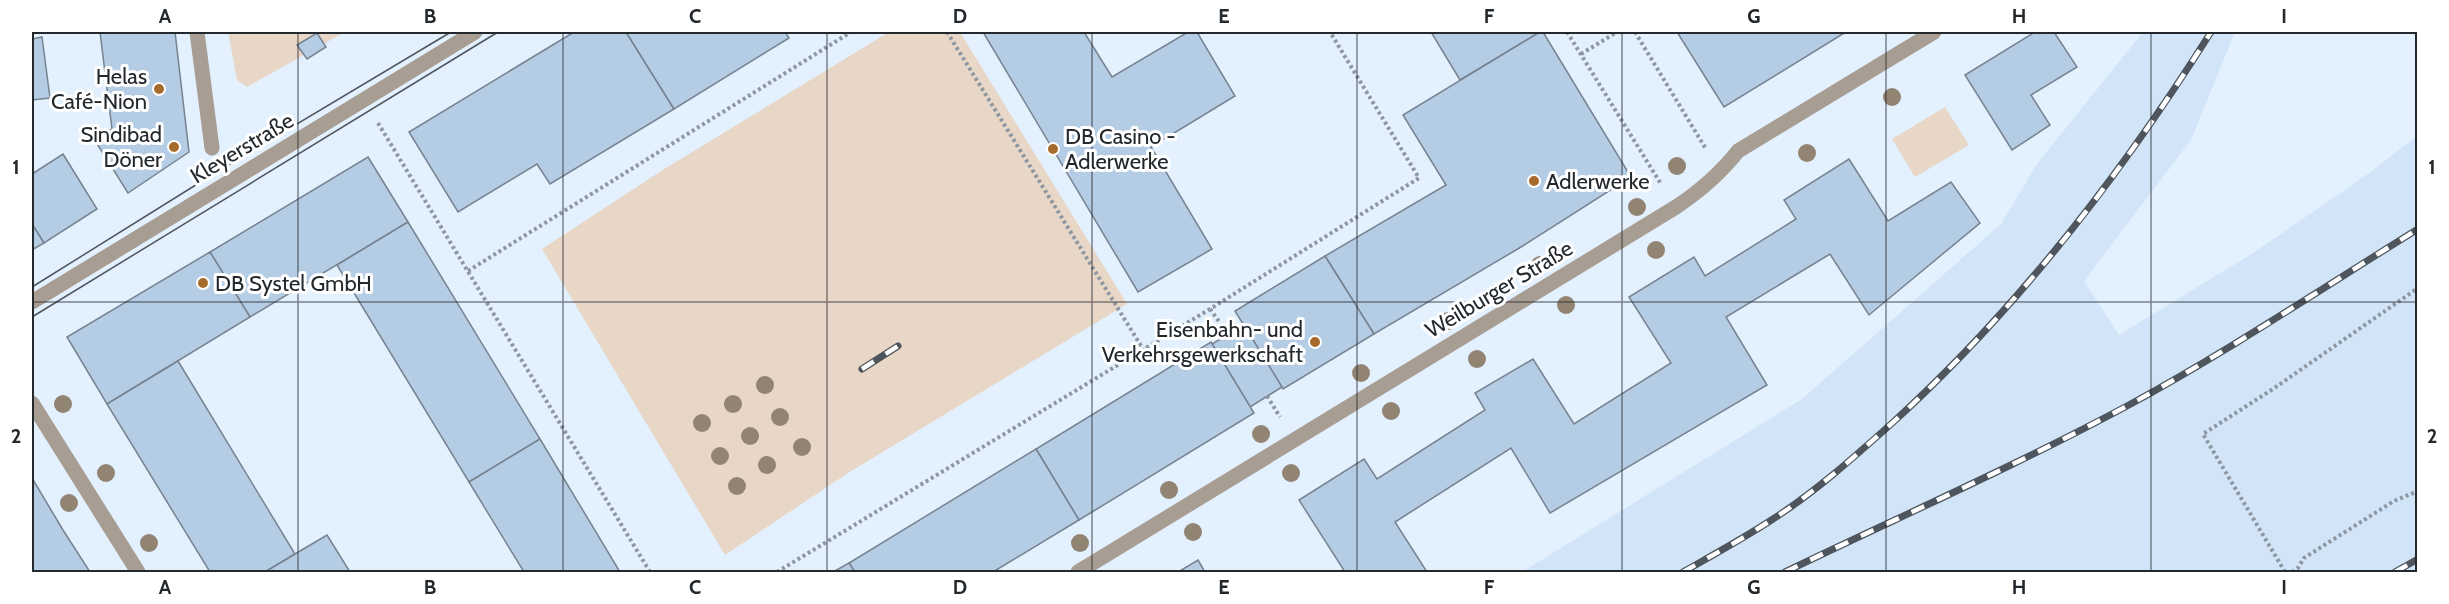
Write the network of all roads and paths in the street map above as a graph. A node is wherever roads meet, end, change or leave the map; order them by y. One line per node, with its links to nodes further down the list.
1 (197, 32): 12 (street)
2 (475, 32): 11 (street, Kleyerstraße)
3 (851, 32): 15 (path)
4 (947, 32): 20 (path)
5 (1330, 32): 18 (path)
6 (1568, 32): 10 (path)
7 (1617, 32): 10 (path)
8 (1635, 32): 13 (path)
9 (1934, 32): 13 (street, Weilburger Straße)
10 (1581, 54): 14 (path)
11 (363, 100): 15 (path); 17 (street, Kleyerstraße)
12 (212, 148)
13 (1720, 173): 14 (street, Weilburger Straße)
14 (1676, 207): 27 (street, Weilburger Straße)
15 (468, 271): 25 (path)
16 (2418, 288): 23 (path)
17 (32, 302)
18 (1210, 309): 19 (path); 20 (path)
19 (1228, 334)
20 (1143, 349): 26 (path)
21 (32, 403): 24 (street)
22 (2418, 491): 29 (path)
23 (2284, 570): 28 (path)
24 (138, 573)
25 (650, 573)
26 (777, 573)
27 (1078, 573)
28 (2276, 573)
29 (2292, 573)

